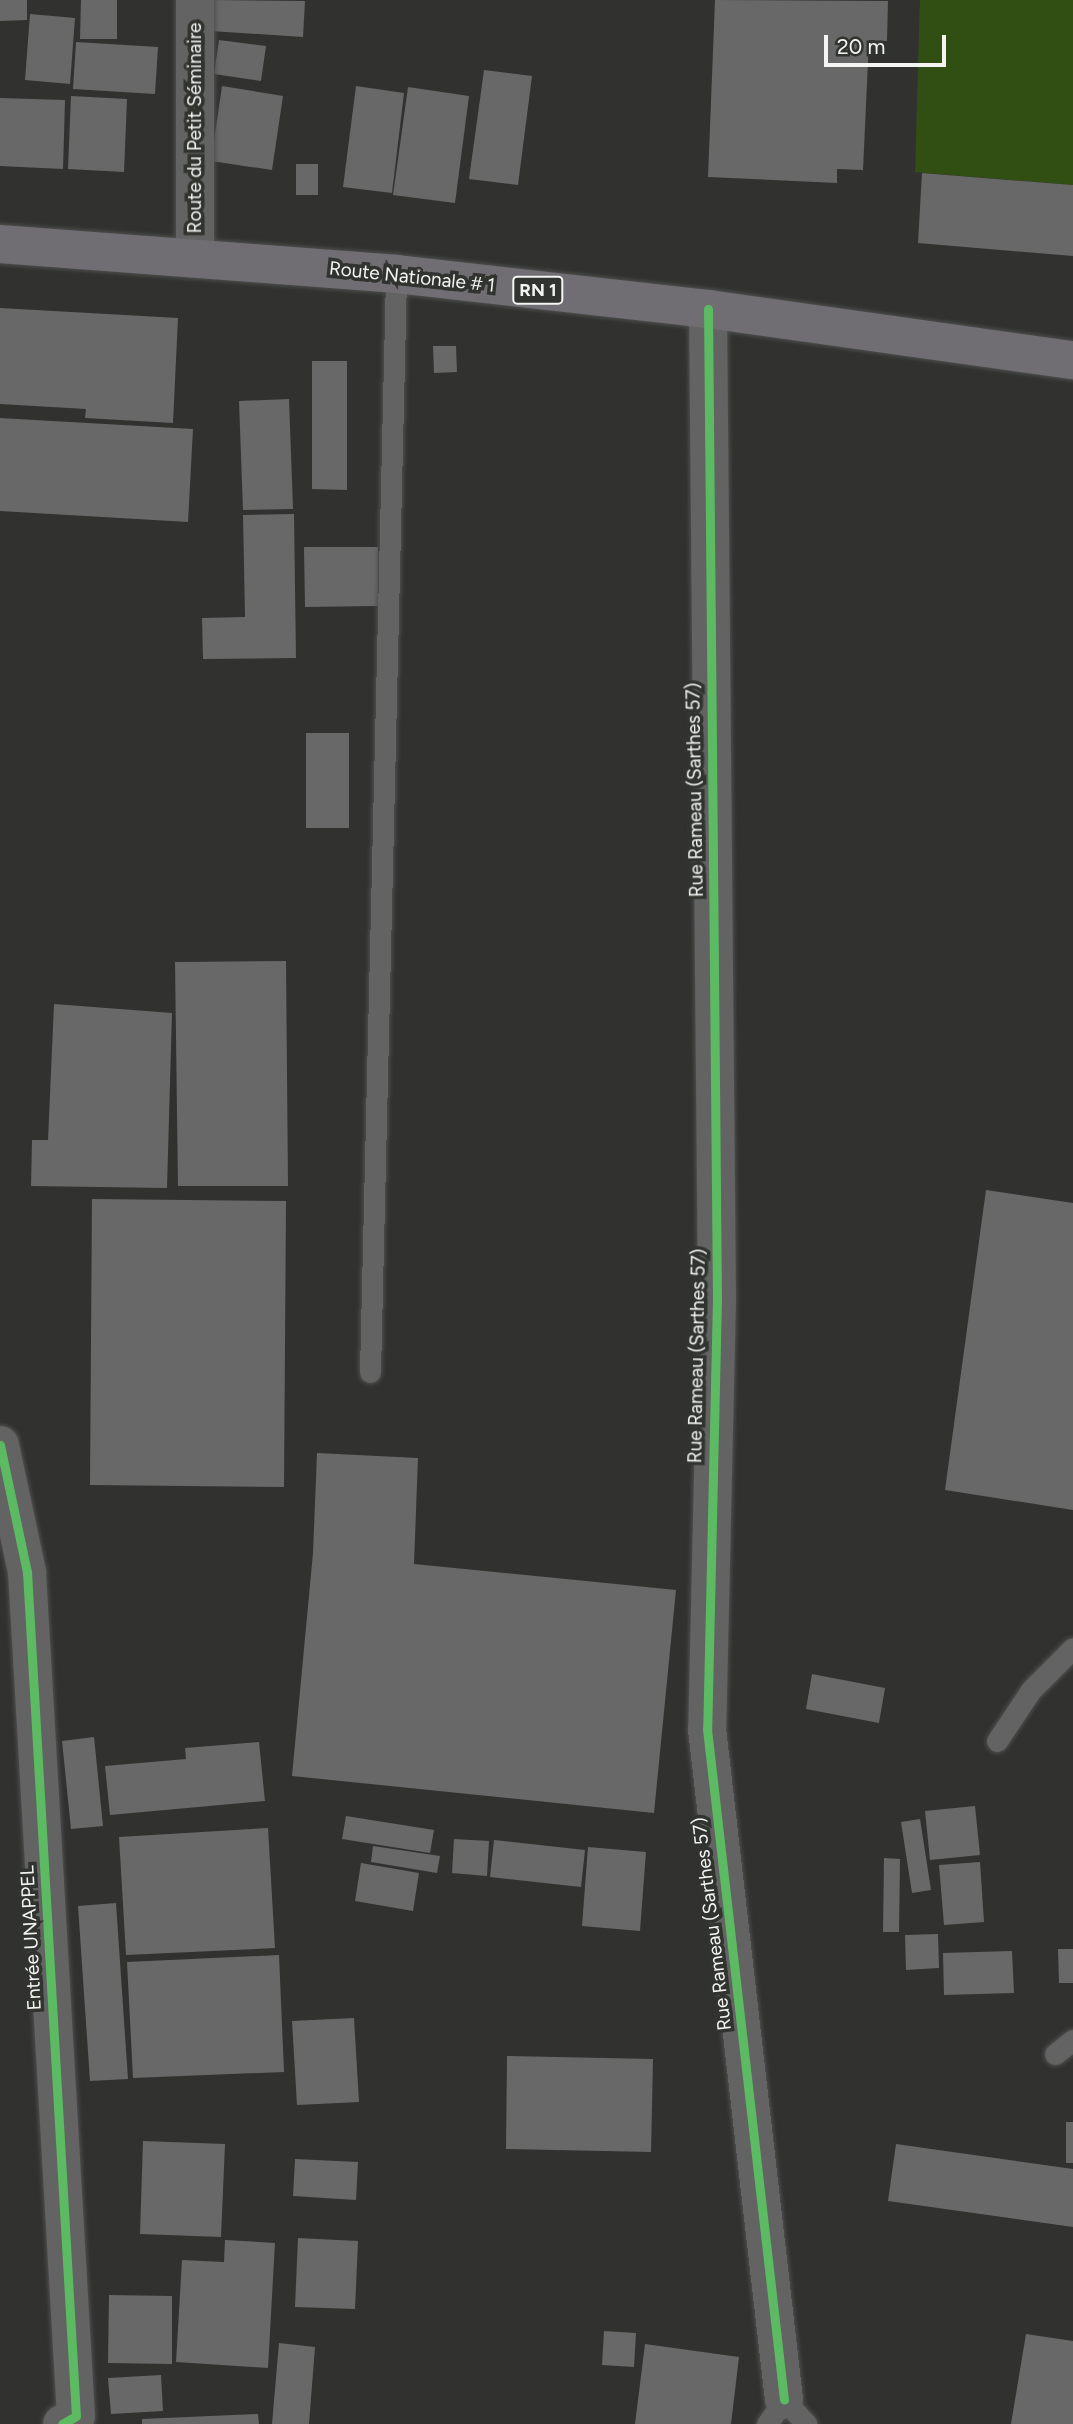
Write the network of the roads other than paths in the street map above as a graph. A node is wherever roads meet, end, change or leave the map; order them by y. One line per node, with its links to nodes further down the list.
1 (195, 0): 3 (street, Route du Petit Séminaire)
2 (0, 244): 3 (main road, Route Nationale # 1 / RN 1)
3 (195, 256): 4 (main road, Route Nationale # 1 / RN 1)
4 (396, 274): 5 (main road, Route Nationale # 1 / RN 1); 7 (lane)
5 (708, 309): 6 (main road, Route Nationale # 1 / RN 1); 14 (street, Rue Rameau (Sarthes 57))
6 (1073, 360)
7 (370, 1372)
8 (0, 1445): 9 (street, Entrée UNAPPEL)
9 (14, 1573): 15 (street, Entrée UNAPPEL)
10 (1073, 1648): 11 (lane)
11 (997, 1741)
12 (1073, 2040): 13 (lane)
13 (1055, 2054)
14 (786, 2416)
15 (62, 2424)

